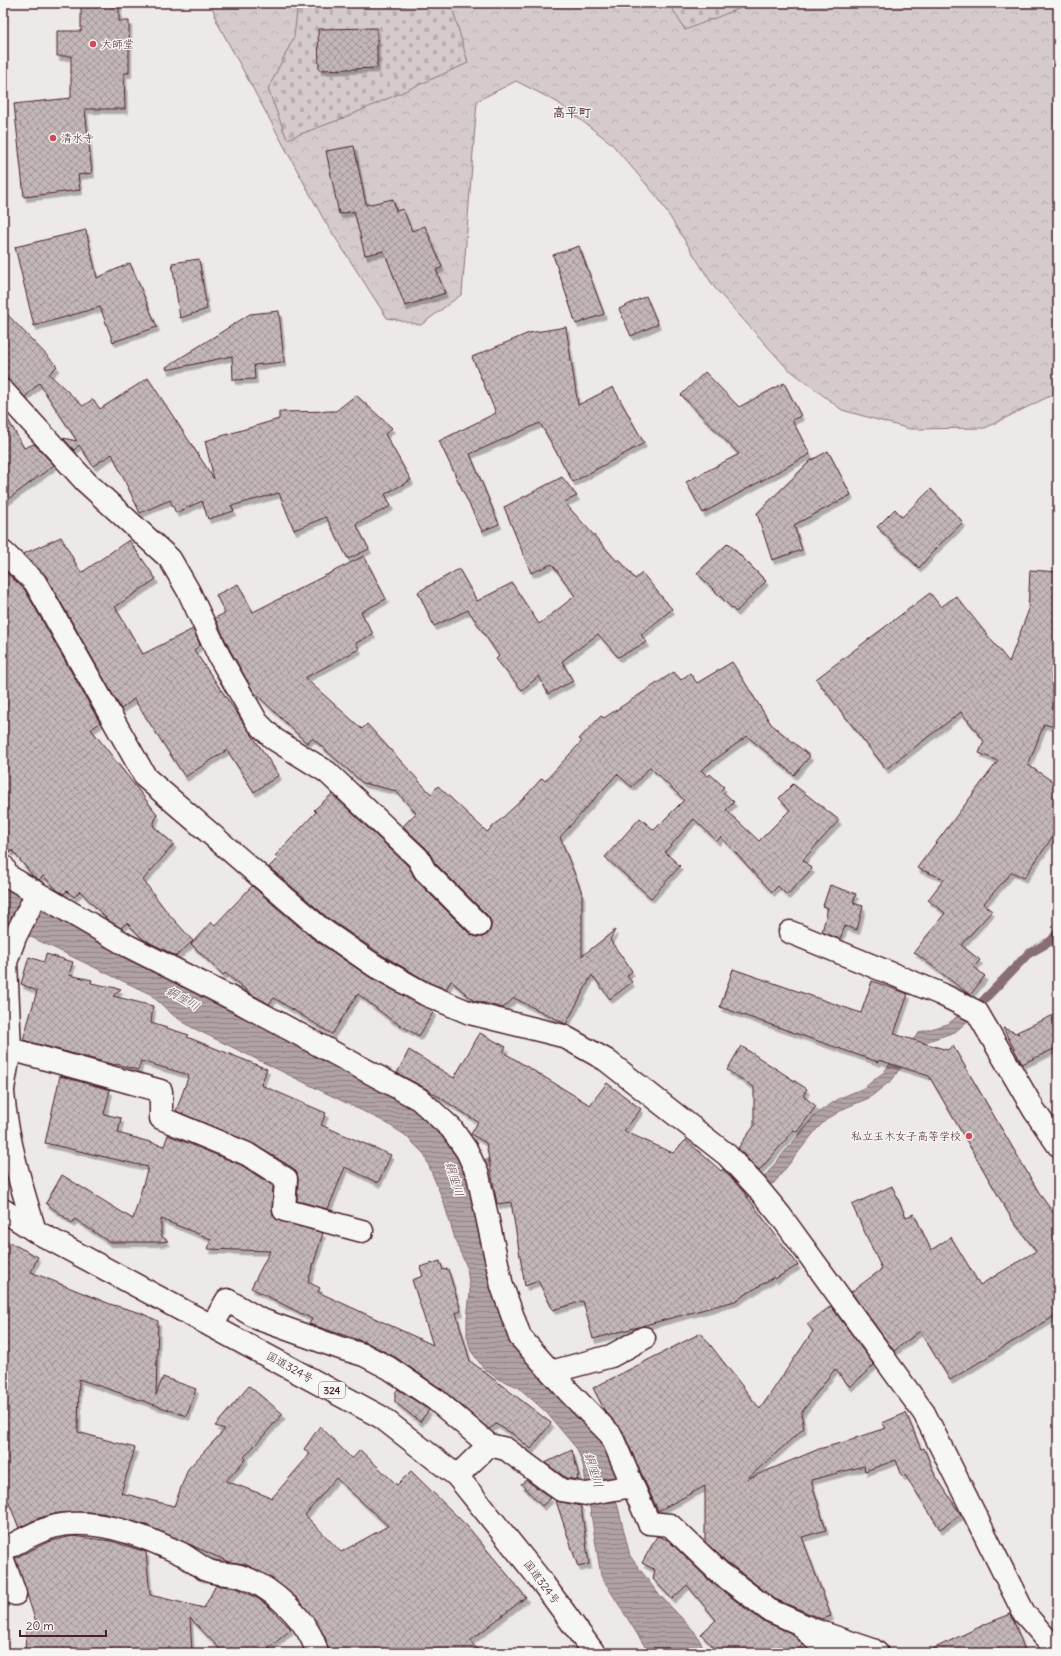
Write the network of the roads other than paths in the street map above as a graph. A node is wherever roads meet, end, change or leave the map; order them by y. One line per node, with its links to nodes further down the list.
1 (3, 391): 5 (main road)
2 (3, 552): 25 (main road)
3 (3, 866): 4 (main road)
4 (37, 893): 7 (main road); 16 (main road)
5 (479, 925)
6 (790, 932): 10 (main road)
7 (10, 1049): 8 (main road); 13 (main road)
8 (3, 1089)
9 (3, 1093): 12 (main road)
10 (1058, 1145)
11 (3, 1210): 12 (main road, 国道324号 / 324)
12 (36, 1231): 14 (main road, 国道324号 / 324)
13 (362, 1231)
14 (212, 1326): 17 (main road); 18 (main road, 国道324号 / 324)
15 (644, 1338): 16 (main road)
16 (550, 1372): 19 (main road)
17 (489, 1445): 18 (main road); 19 (main road)
18 (456, 1476): 27 (main road, 国道324号 / 324)
19 (633, 1486): 23 (main road)
20 (3, 1550): 26 (main road)
21 (3, 1560): 22 (main road)
22 (15, 1594)
23 (799, 1623): 24 (main road); 28 (main road)
24 (819, 1650)
25 (1058, 1652)
26 (317, 1653)
27 (594, 1653)
28 (877, 1653)

